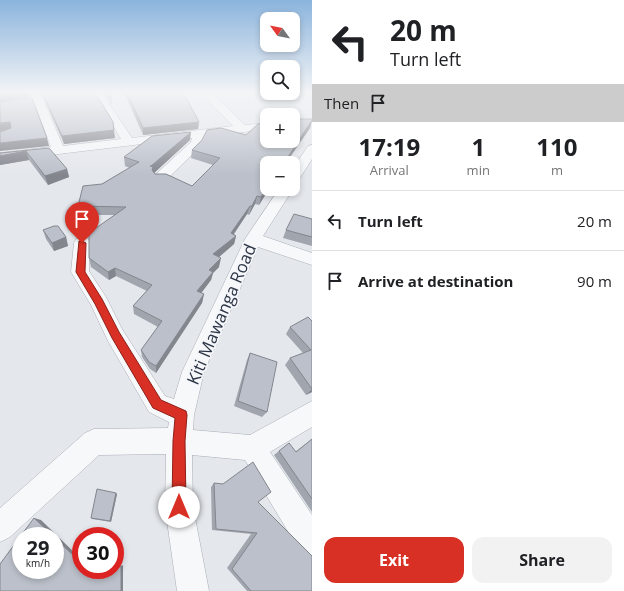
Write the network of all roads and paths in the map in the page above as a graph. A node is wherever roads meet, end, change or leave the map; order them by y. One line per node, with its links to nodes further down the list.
1 (44, 120): 8 (street)
2 (114, 120): 7 (street)
3 (233, 120): 5 (street)
4 (260, 127): 5 (street)
5 (242, 129): 6 (street)
6 (200, 134): 7 (street); 12 (street)
7 (128, 142): 8 (street)
8 (58, 149): 10 (street)
9 (312, 149): 11 (street)
10 (0, 157)
11 (300, 167)
12 (160, 178)
13 (281, 196): 14 (street, Kiti Mawanga Road)
14 (253, 239): 16 (street); 18 (street, Kiti Mawanga Road)
15 (82, 243): 18 (street)
16 (312, 259)
17 (312, 413): 20 (street)
18 (182, 415): 19 (street, Kiti Mawanga Road)
19 (179, 441): 20 (street); 21 (street); 23 (street, Kiti Mawanga Road)
20 (252, 448): 22 (street)
21 (0, 527)
22 (312, 542)
23 (193, 591)

